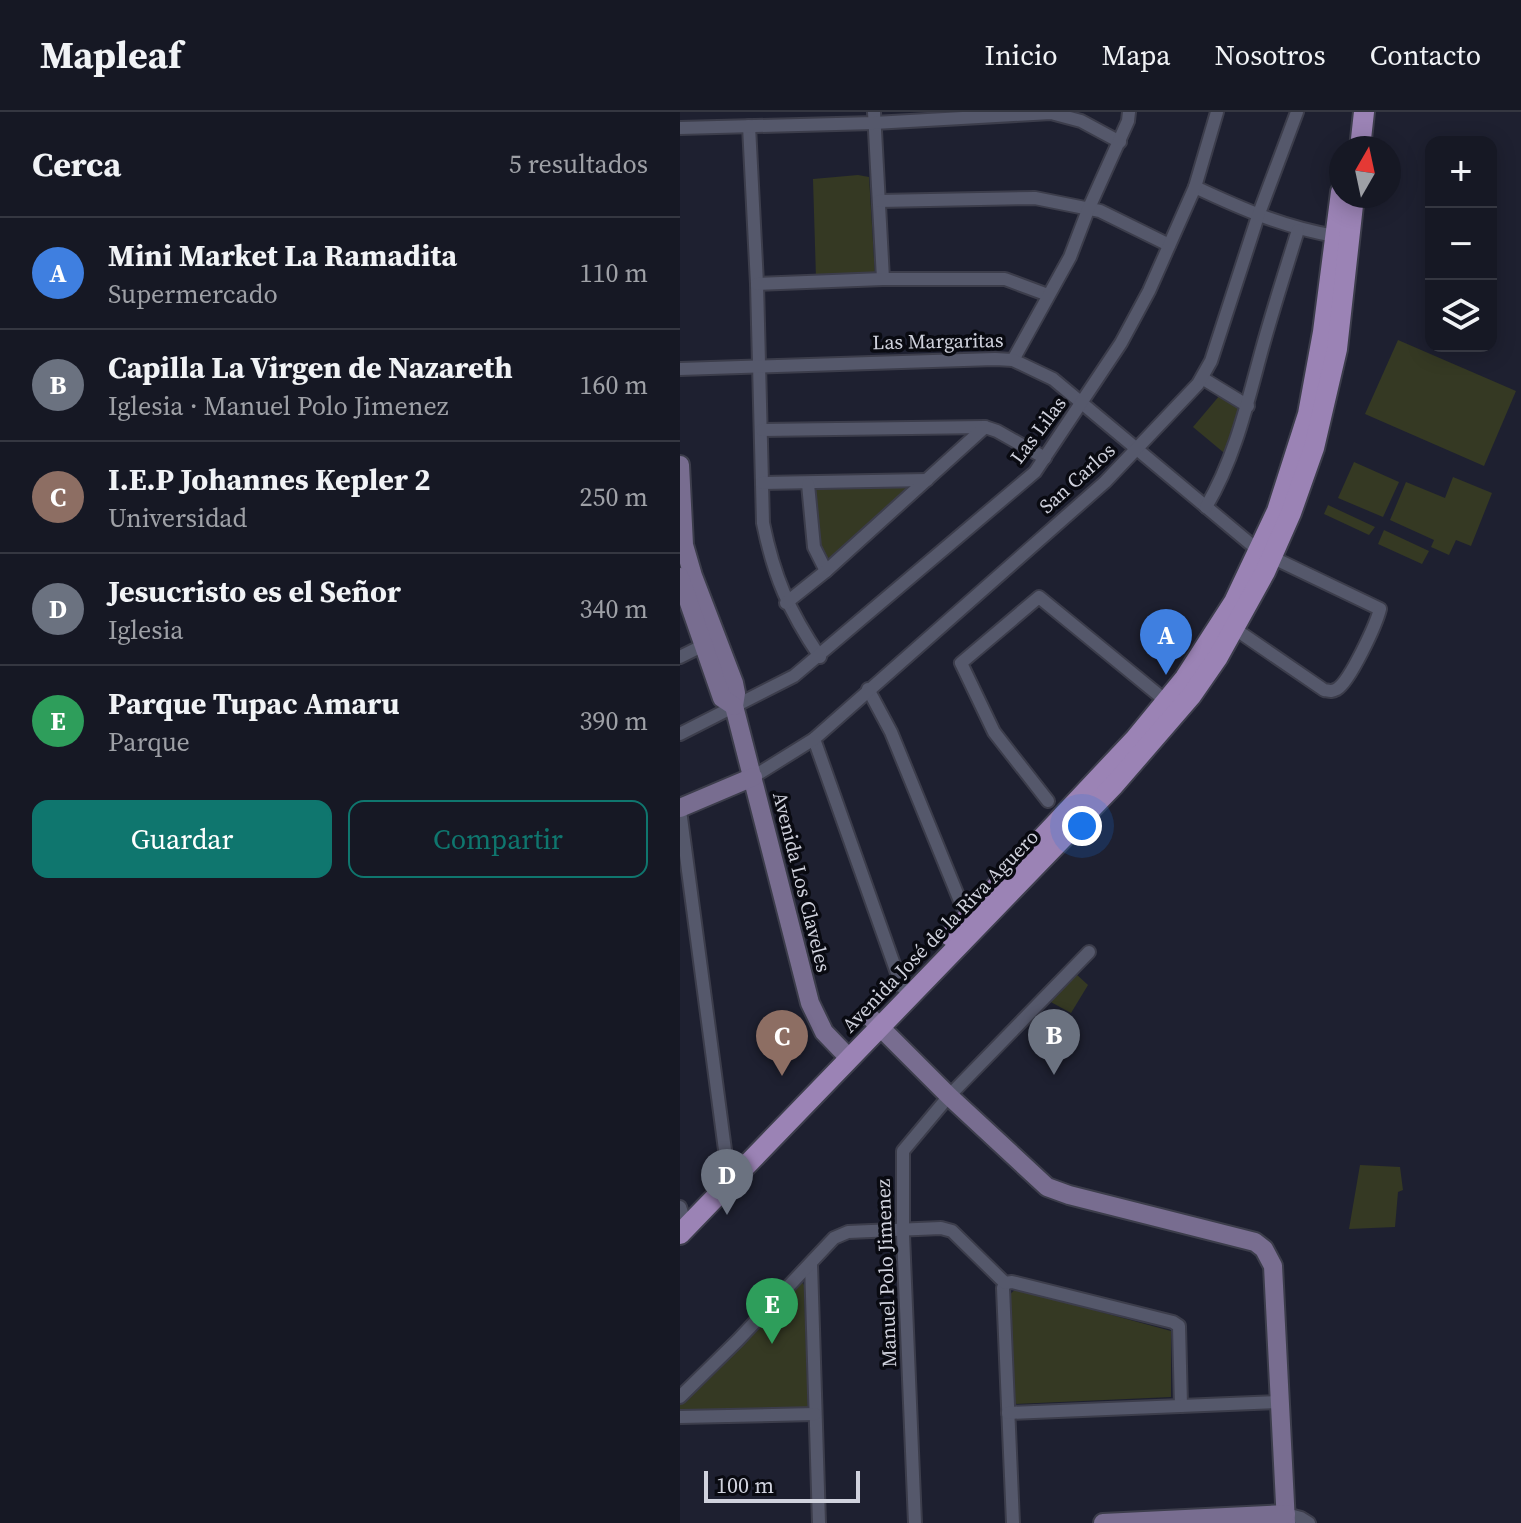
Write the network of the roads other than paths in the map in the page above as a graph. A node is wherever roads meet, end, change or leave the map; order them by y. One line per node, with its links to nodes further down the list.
1 (1129, 112): 11 (street)
2 (1217, 112): 12 (street, Las Lilas)
3 (1297, 112): 17 (street, San Carlos)
4 (1350, 112): 9 (main road)
5 (1364, 112): 10 (main road)
6 (874, 117): 7 (street); 11 (street); 13 (street)
7 (749, 126): 8 (street); 22 (street)
8 (680, 128)
9 (1347, 136)
10 (1361, 136)
11 (1120, 142): 16 (street)
12 (1195, 187): 17 (street); 20 (street, Las Lilas)
13 (879, 201): 16 (street); 21 (street)
14 (1339, 208): 19 (main road, Avenida José de la Riva Aguero)
15 (1353, 208): 28 (main road, Avenida José de la Riva Aguero)
16 (1088, 210): 20 (street); 23 (street)
17 (1258, 216): 18 (street); 27 (street, San Carlos)
18 (1298, 230): 19 (street); 30 (street)
19 (1335, 236): 28 (main road, Avenida José de la Riva Aguero)
20 (1169, 245): 29 (street, Las Lilas)
21 (883, 279): 22 (street); 23 (street)
22 (757, 284): 25 (street)
23 (1048, 295): 24 (street)
24 (1013, 360): 25 (street, Las Margaritas); 29 (street, Las Margaritas)
25 (760, 365): 26 (street, Las Margaritas); 32 (street)
26 (680, 369)
27 (1202, 378): 30 (street); 33 (street, San Carlos)
28 (1319, 399): 40 (main road, Avenida José de la Riva Aguero)
29 (1083, 403): 33 (street, Las Margaritas); 34 (street, Las Lilas)
30 (1248, 406): 39 (street)
31 (985, 427): 32 (street); 34 (street); 36 (street)
32 (762, 430): 37 (street)
33 (1137, 450): 39 (street, Las Margaritas); 48 (street, San Carlos)
34 (1045, 458): 47 (street, Las Lilas)
35 (680, 465): 50 (street, Avenida Los Claveles)
36 (927, 480): 38 (street); 41 (street)
37 (762, 483): 38 (street); 43 (street)
38 (808, 484): 41 (street)
39 (1206, 507): 40 (street, Las Margaritas)
40 (1265, 554): 44 (main road, Avenida José de la Riva Aguero); 44 (street, Las Margaritas); 49 (main road, Avenida José de la Riva Aguero)
41 (826, 571): 43 (street)
42 (680, 577): 45 (street, Avenida Los Claveles)
43 (786, 603): 47 (street)
44 (1235, 629): 58 (main road, Avenida José de la Riva Aguero)
45 (704, 645): 46 (street); 50 (street, Avenida Los Claveles)
46 (680, 657)
47 (820, 657): 50 (street, Las Lilas)
48 (868, 689): 52 (street, San Carlos); 56 (street)
49 (1166, 701): 54 (street); 56 (main road, Avenida José de la Riva Aguero)
50 (734, 706): 51 (street, Las Lilas); 53 (street, Avenida Los Claveles)
51 (680, 734)
52 (814, 739): 53 (street, San Carlos); 59 (street)
53 (753, 777): 55 (street); 61 (street, Avenida Los Claveles)
54 (1048, 801)
55 (680, 809): 63 (street)
56 (967, 918): 58 (main road, Avenida José de la Riva Aguero)
57 (1089, 952): 62 (street, Manuel Polo Jimenez)
58 (935, 961): 59 (main road, Avenida José de la Riva Aguero); 60 (main road, Avenida José de la Riva Aguero)
59 (902, 987): 60 (main road, Avenida José de la Riva Aguero)
60 (879, 1018): 61 (main road, Avenida José de la Riva Aguero); 62 (street)
61 (844, 1053): 63 (main road, Avenida José de la Riva Aguero); 66 (main road, Avenida José de la Riva Aguero)
62 (953, 1092): 65 (street, Manuel Polo Jimenez); 70 (street)
63 (727, 1165): 64 (main road, Avenida José de la Riva Aguero)
64 (681, 1211)
65 (902, 1228): 67 (street); 68 (street); 77 (street, Manuel Polo Jimenez)
66 (680, 1234)
67 (811, 1264): 69 (street); 73 (street)
68 (1005, 1283): 71 (street); 72 (street)
69 (680, 1397)
70 (1280, 1402): 71 (street); 75 (street)
71 (1181, 1406): 72 (street)
72 (1008, 1413): 78 (street)
73 (815, 1414): 74 (street); 76 (street)
74 (680, 1417)
75 (1286, 1519): 79 (street); 80 (street)
76 (819, 1523)
77 (915, 1523)
78 (1013, 1523)
79 (1103, 1523)
80 (1309, 1523)

